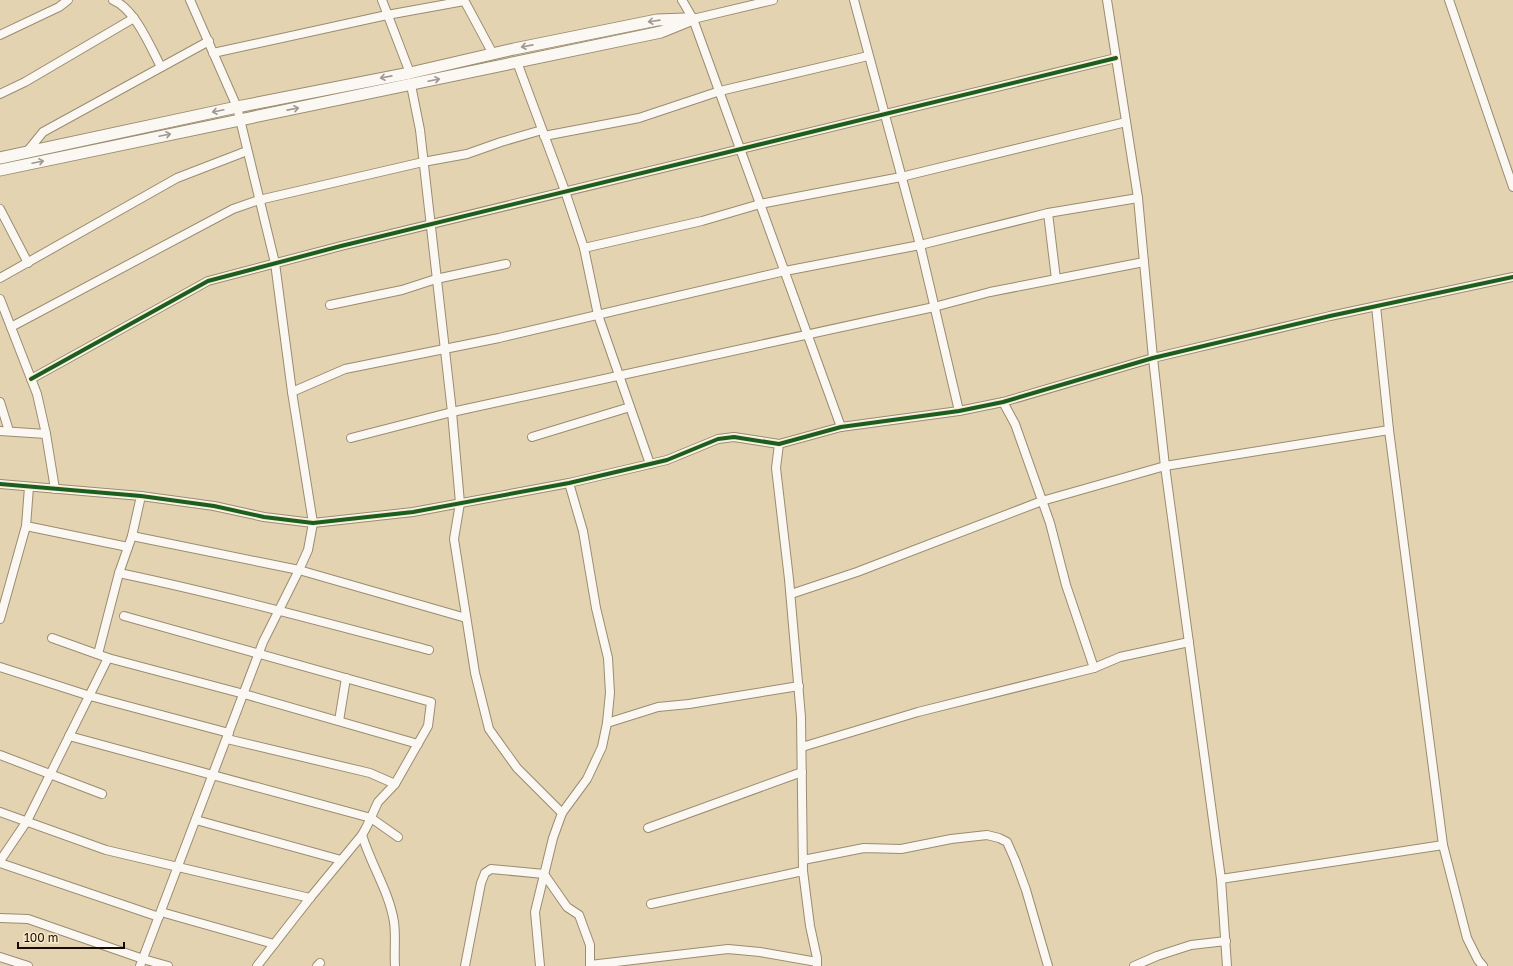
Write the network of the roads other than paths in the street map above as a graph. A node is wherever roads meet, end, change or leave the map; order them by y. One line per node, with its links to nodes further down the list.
1 (68, 0): 14 (street)
2 (113, 0): 12 (street)
3 (190, 0): 15 (street)
4 (382, 0): 11 (street)
5 (682, 0): 13 (street)
6 (773, 0): 13 (street)
7 (854, 0): 18 (street)
8 (1107, 0): 19 (street)
9 (1449, 0): 38 (street)
10 (464, 1): 11 (street); 17 (street)
11 (387, 14): 16 (street); 22 (street)
12 (134, 18): 21 (street); 25 (street)
13 (693, 19): 17 (main road, one-way to 17); 20 (main road); 24 (street)
14 (0, 35)
15 (209, 41): 16 (street); 21 (street)
16 (213, 53): 26 (street)
17 (492, 54): 22 (main road)
18 (868, 56): 24 (street); 27 (street)
19 (1116, 58): 27 (street); 29 (street)
20 (517, 62): 23 (main road, one-way to 20); 30 (street)
21 (161, 67): 33 (street)
22 (410, 73): 26 (main road, one-way to 26)
23 (411, 85): 28 (main road, one-way to 23); 35 (street)
24 (720, 91): 30 (street); 31 (street)
25 (0, 94)
26 (237, 107): 28 (street); 33 (main road, one-way to 33)
27 (884, 113): 31 (street); 37 (street)
28 (241, 119): 32 (street); 36 (main road, one-way to 28)
29 (1126, 122): 37 (street); 40 (street)
30 (543, 133): 35 (street); 39 (street)
31 (741, 149): 39 (street); 42 (street)
32 (247, 151): 41 (street); 48 (street)
33 (26, 153): 34 (main road)
34 (0, 158)
35 (423, 162): 41 (street); 45 (street)
36 (0, 170)
37 (901, 177): 42 (street); 46 (street)
38 (1513, 187)
39 (565, 191): 45 (street); 47 (street)
40 (1138, 198): 44 (street); 50 (street)
41 (259, 200): 49 (street); 62 (street)
42 (760, 204): 47 (street); 52 (street)
43 (0, 209): 48 (street)
44 (1048, 213): 46 (street); 56 (street)
45 (430, 225): 49 (street); 55 (street)
46 (920, 245): 52 (street); 60 (street)
47 (584, 248): 61 (street)
48 (28, 262): 54 (street)
49 (275, 262): 67 (street); 68 (street)
50 (1144, 262): 56 (street); 65 (street)
51 (506, 264): 55 (street)
52 (785, 271): 61 (street); 63 (street)
53 (1513, 277): 59 (street)
54 (0, 278)
55 (436, 279): 58 (street); 64 (street)
56 (1056, 279): 60 (street)
57 (0, 299): 62 (street)
58 (330, 305)
59 (1376, 306): 65 (street); 75 (street)
60 (934, 307): 63 (street); 72 (street)
61 (598, 315): 64 (street); 66 (street)
62 (11, 327): 67 (street)
63 (808, 334): 66 (street); 74 (street)
64 (444, 349): 68 (street); 73 (street)
65 (1153, 358): 70 (street); 83 (street)
66 (620, 376): 71 (street); 73 (street)
67 (31, 379): 78 (street)
68 (292, 392): 91 (street)
69 (0, 402): 77 (street)
70 (1003, 402): 72 (street); 89 (street)
71 (630, 407): 79 (street); 82 (street)
72 (959, 411): 74 (street)
73 (452, 412): 80 (street); 90 (street)
74 (841, 427): 81 (street)
75 (1389, 430): 83 (street); 134 (street)
76 (0, 431): 77 (street)
77 (9, 431): 78 (street)
78 (46, 434): 87 (street)
79 (532, 437)
80 (351, 438)
81 (779, 444): 82 (street); 97 (street)
82 (650, 464): 84 (street)
83 (1165, 466): 89 (street); 103 (street)
84 (569, 482): 90 (street); 115 (street)
85 (0, 484): 86 (street)
86 (29, 487): 87 (street); 92 (street)
87 (56, 489): 88 (street)
88 (140, 496): 91 (street); 93 (street)
89 (1042, 501): 97 (street); 109 (street)
90 (460, 502): 91 (street); 100 (street)
91 (313, 523): 95 (street)
92 (26, 526): 94 (street); 101 (street)
93 (132, 536): 94 (street); 95 (street)
94 (128, 547): 96 (street)
95 (299, 570): 98 (street); 100 (street)
96 (119, 573): 98 (street); 106 (street)
97 (790, 594): 111 (street)
98 (279, 610): 104 (street); 105 (street)
99 (124, 616): 105 (street)
100 (466, 618): 127 (street)
101 (0, 619)
102 (52, 638): 106 (street)
103 (1189, 642): 109 (street); 141 (street)
104 (429, 650)
105 (259, 653): 110 (street); 112 (street)
106 (98, 654): 107 (street)
107 (108, 658): 112 (street); 113 (street)
108 (0, 667): 113 (street)
109 (1094, 668): 119 (street)
110 (346, 678): 114 (street); 118 (street)
111 (798, 686): 115 (street); 119 (street)
112 (244, 694): 114 (street); 117 (street)
113 (90, 696): 116 (street); 117 (street)
114 (339, 722): 118 (street)
115 (607, 723): 127 (street)
116 (69, 736): 122 (street); 123 (street)
117 (228, 736): 123 (street); 124 (street)
118 (418, 744): 124 (street)
119 (802, 746): 121 (street)
120 (0, 755): 122 (street)
121 (802, 772): 131 (street); 136 (street)
122 (51, 774): 125 (street); 130 (street)
123 (213, 775): 128 (street); 129 (street)
124 (395, 784): 128 (street)
125 (102, 794)
126 (0, 812): 130 (street)
127 (562, 813): 140 (street)
128 (371, 818): 132 (street); 133 (street)
129 (196, 820): 135 (street); 138 (street)
130 (27, 821): 137 (street); 138 (street)
131 (648, 828)
132 (362, 835): 135 (street); 156 (street)
133 (398, 837)
134 (1443, 845): 141 (street); 162 (street)
135 (341, 860): 142 (street)
136 (803, 860): 139 (street); 159 (street)
137 (0, 862): 144 (street)
138 (178, 866): 142 (street); 144 (street)
139 (803, 871): 143 (street); 151 (street)
140 (544, 874): 152 (street); 157 (street); 158 (street)
141 (1221, 879): 146 (street)
142 (310, 898): 147 (street)
143 (652, 904)
144 (160, 915): 147 (street); 149 (street)
145 (0, 918): 149 (street)
146 (1226, 941): 160 (street); 161 (street)
147 (274, 944): 155 (street)
148 (0, 957): 150 (street)
149 (141, 962): 154 (street)
150 (8, 963): 153 (street)
151 (817, 964): 152 (street)
152 (590, 965)
153 (28, 966)
154 (168, 966)
155 (257, 966)
156 (395, 966)
157 (465, 966)
158 (540, 966)
159 (1048, 966)
160 (1134, 966)
161 (1227, 966)
162 (1483, 966)

